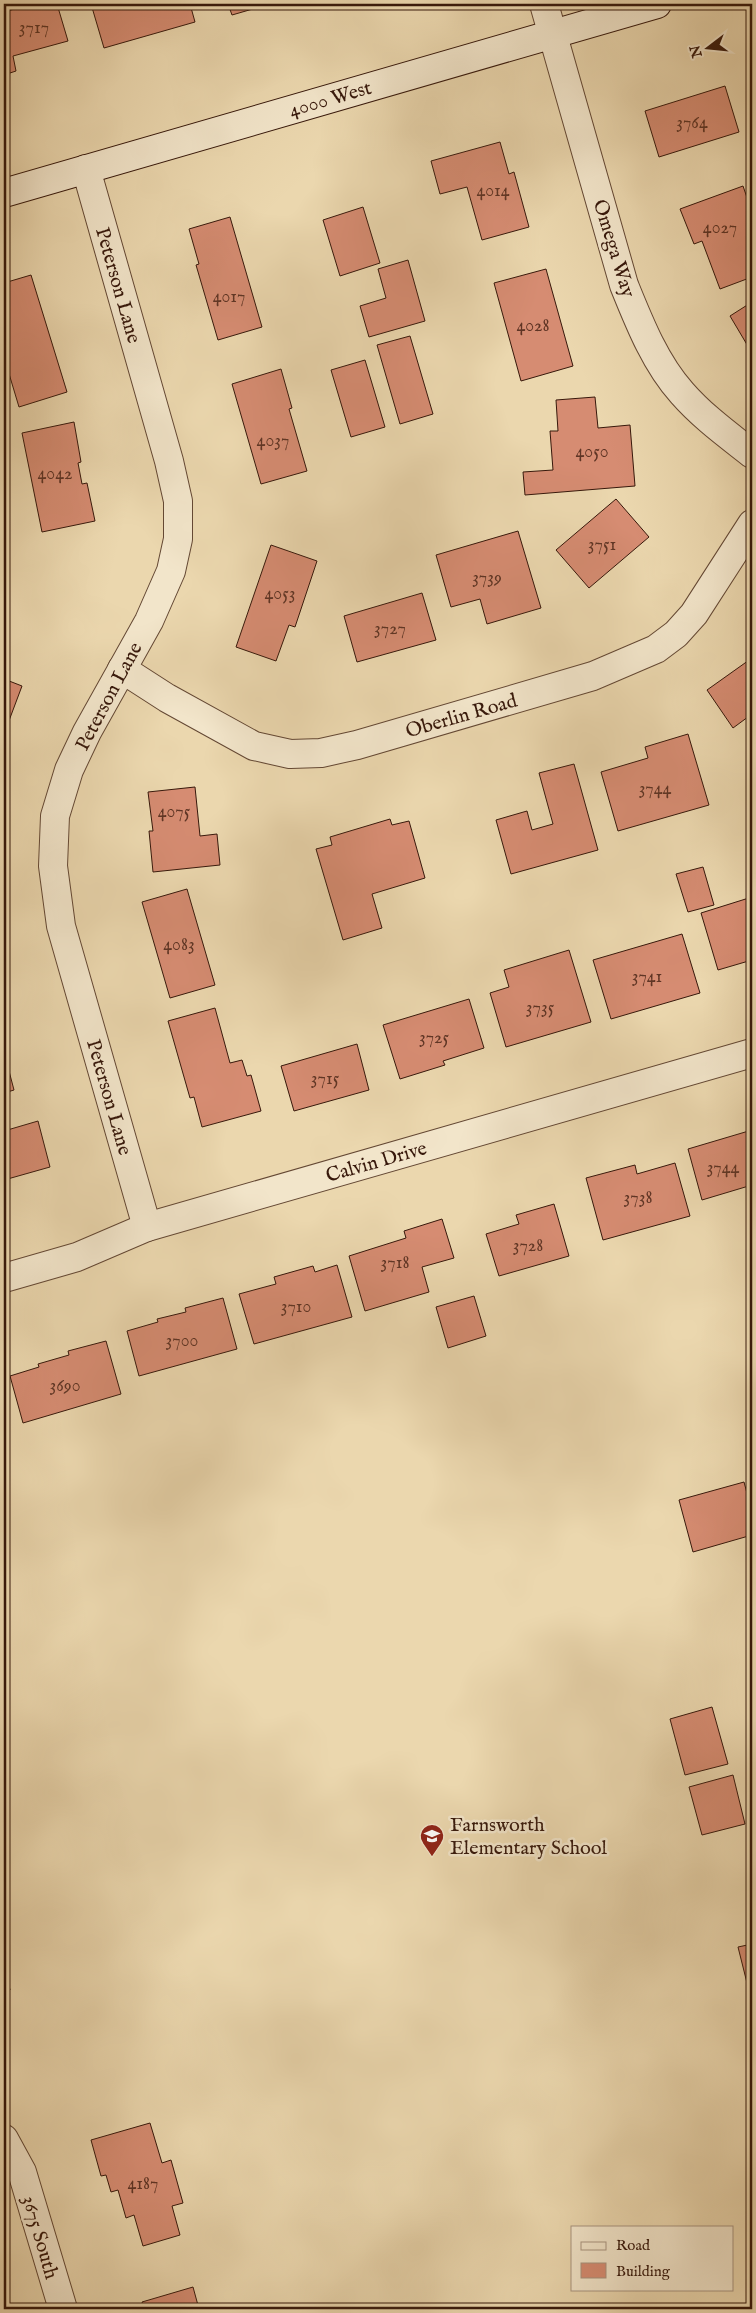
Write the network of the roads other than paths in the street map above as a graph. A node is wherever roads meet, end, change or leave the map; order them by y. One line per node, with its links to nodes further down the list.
1 (544, 4): 3 (street, Omega Way)
2 (656, 4): 3 (street, 4000 West)
3 (553, 34): 4 (street, 4000 West); 6 (street, Omega Way)
4 (86, 169): 5 (street, 4000 West); 8 (street, Peterson Lane)
5 (4, 193)
6 (752, 454)
7 (752, 524): 8 (street, Oberlin Road)
8 (122, 669): 10 (street, Peterson Lane)
9 (752, 1053): 10 (street, Calvin Drive)
10 (147, 1227): 11 (street, Calvin Drive)
11 (4, 1278)
12 (4, 2139): 13 (street, 3675 South)
13 (62, 2309)

